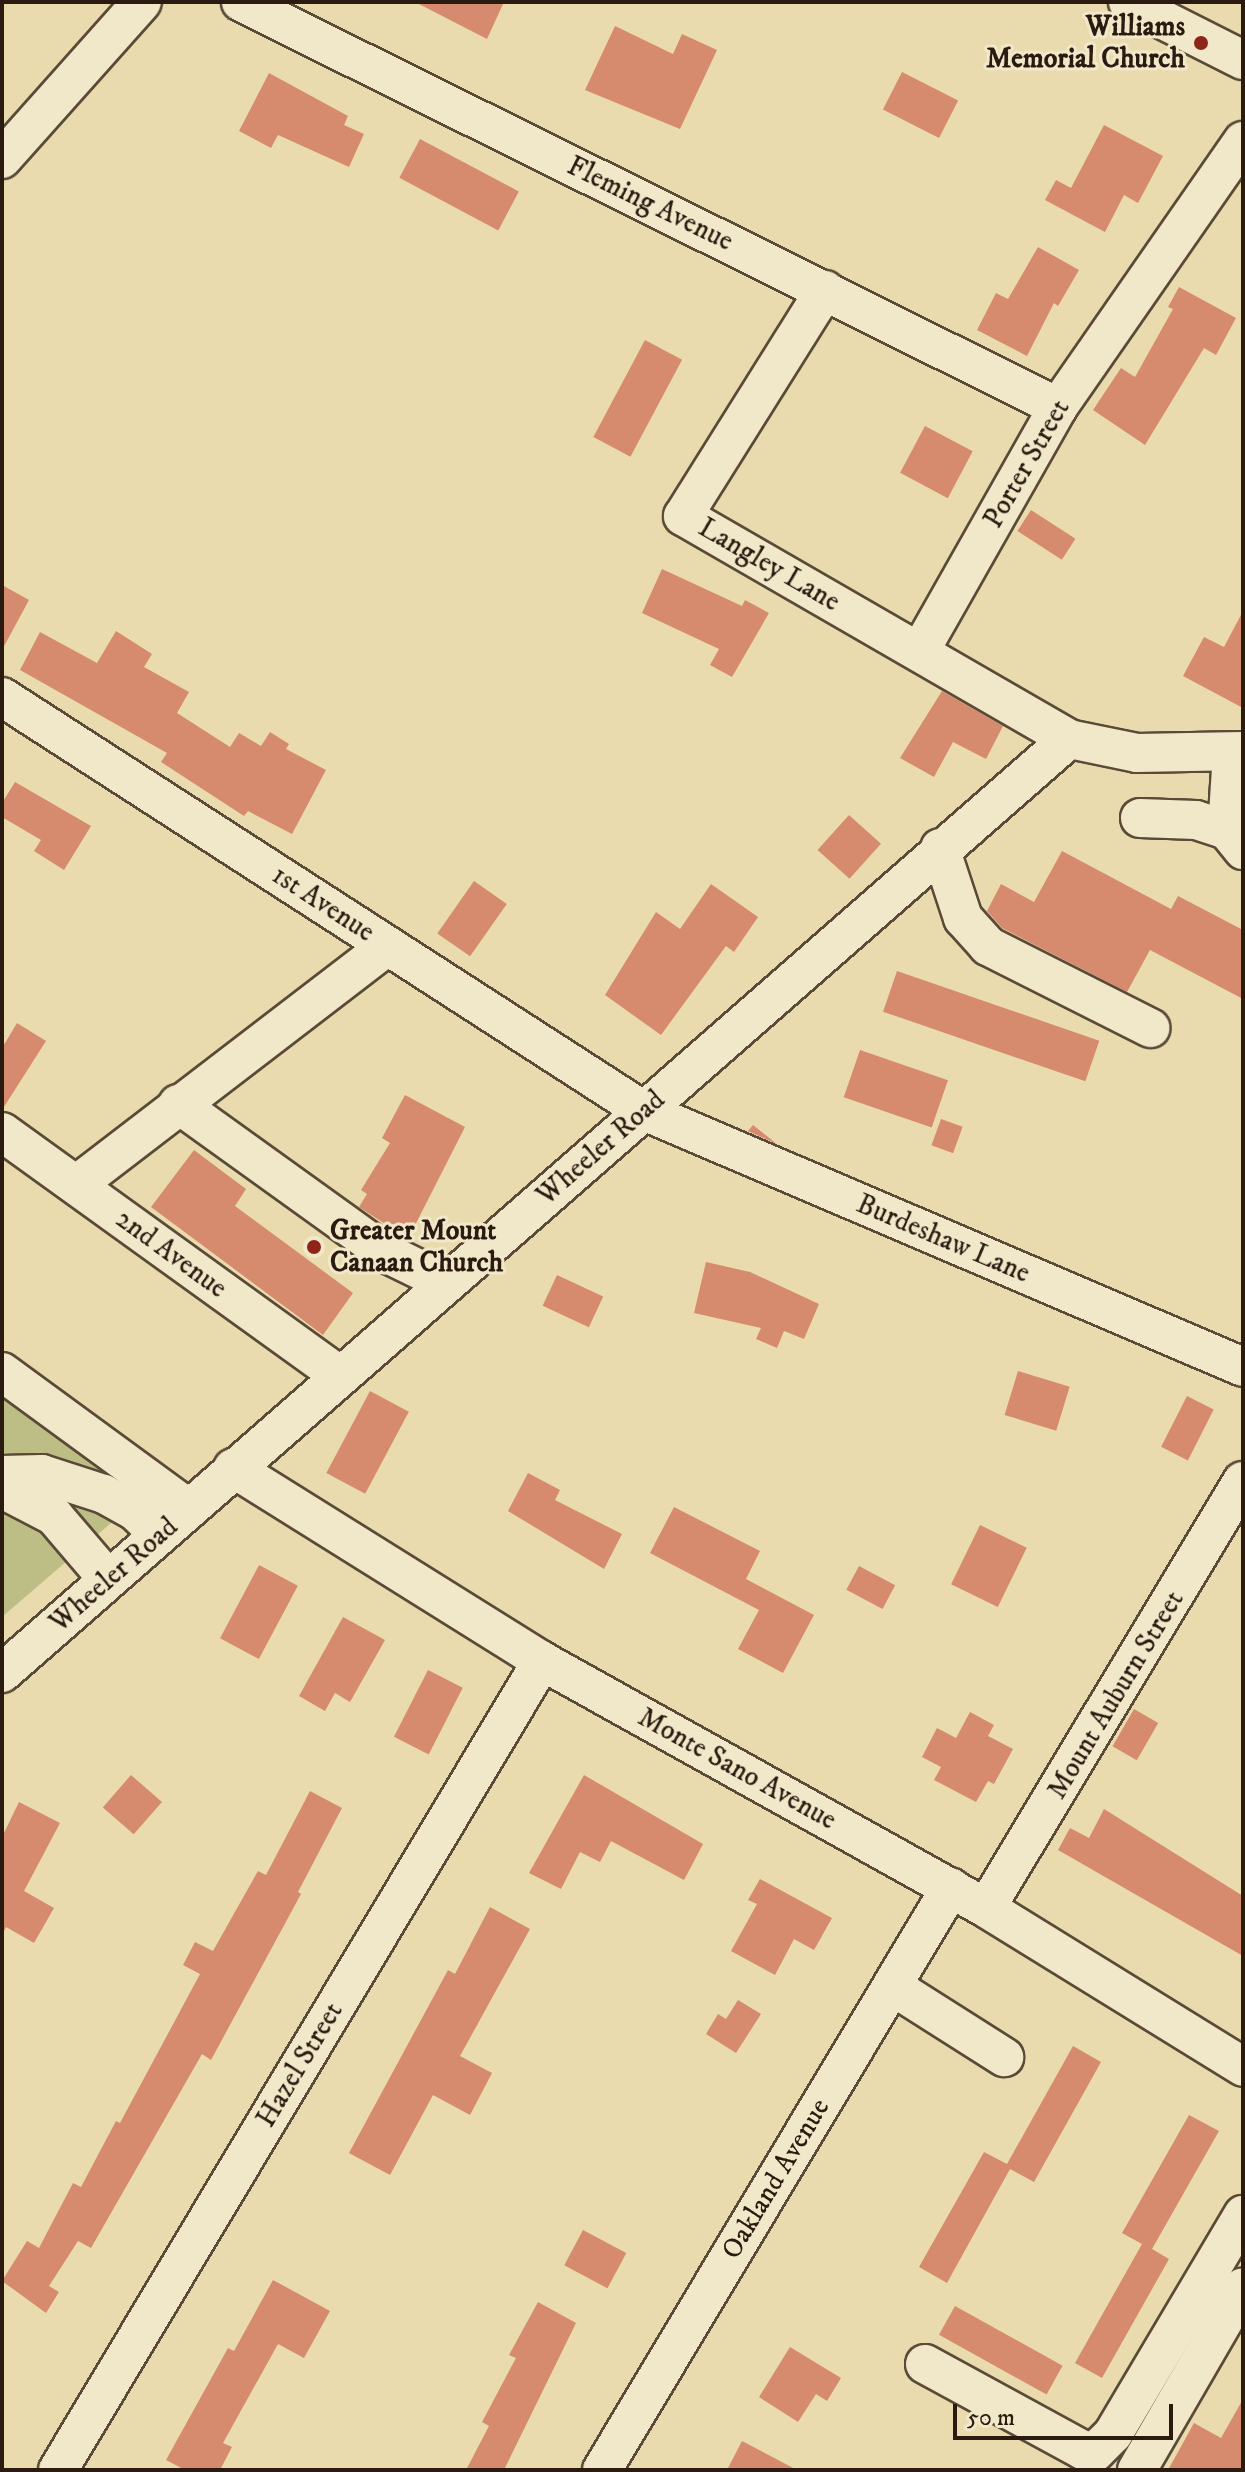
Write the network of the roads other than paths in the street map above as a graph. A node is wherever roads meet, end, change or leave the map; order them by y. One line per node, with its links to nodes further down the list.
1 (142, 2): 6 (street)
2 (241, 2): 7 (street, Fleming Avenue)
3 (1128, 2): 4 (street)
4 (1243, 60)
5 (1243, 141): 8 (street, Porter Street)
6 (2, 159)
7 (825, 290): 8 (street, Fleming Avenue); 9 (street, Langley Lane)
8 (1058, 407): 9 (street, Porter Street)
9 (920, 651): 11 (street)
10 (2, 697): 16 (street, 1st Avenue)
11 (1069, 739): 12 (street); 15 (street, Wheeler Road)
12 (1237, 752): 14 (street)
13 (1140, 818): 14 (street)
14 (1235, 840)
15 (940, 848): 17 (street); 19 (street, Wheeler Road)
16 (388, 946): 18 (street); 19 (street, 1st Avenue)
17 (1150, 1028)
18 (178, 1104): 21 (street); 22 (street)
19 (644, 1111): 22 (street, Wheeler Road); 23 (street, Burdeshaw Lane)
20 (2, 1132): 21 (street, 2nd Avenue)
21 (76, 1185): 25 (street, 2nd Avenue)
22 (447, 1283): 25 (street, Wheeler Road)
23 (1243, 1367)
24 (2, 1372): 30 (street)
25 (340, 1376): 26 (street, Wheeler Road)
26 (233, 1468): 30 (street, Wheeler Road); 33 (street, Monte Sano Avenue)
27 (2, 1475): 31 (street)
28 (1243, 1481): 36 (street, Mount Auburn Street)
29 (2, 1489): 32 (street)
30 (189, 1509): 31 (street, Wheeler Road)
31 (159, 1534): 32 (street, Wheeler Road)
32 (107, 1578): 34 (street, Wheeler Road)
33 (542, 1661): 35 (street, Monte Sano Avenue); 43 (street, Hazel Street)
34 (2, 1673)
35 (951, 1887): 36 (street, Monte Sano Avenue); 37 (street, Oakland Avenue)
36 (986, 1908): 39 (street, Monte Sano Avenue)
37 (892, 1986): 38 (street); 44 (street, Oakland Avenue)
38 (1004, 2057)
39 (1243, 2067)
40 (1243, 2215): 42 (street)
41 (1243, 2287): 45 (street)
42 (925, 2364)
43 (58, 2470)
44 (602, 2470)
45 (1137, 2470)

